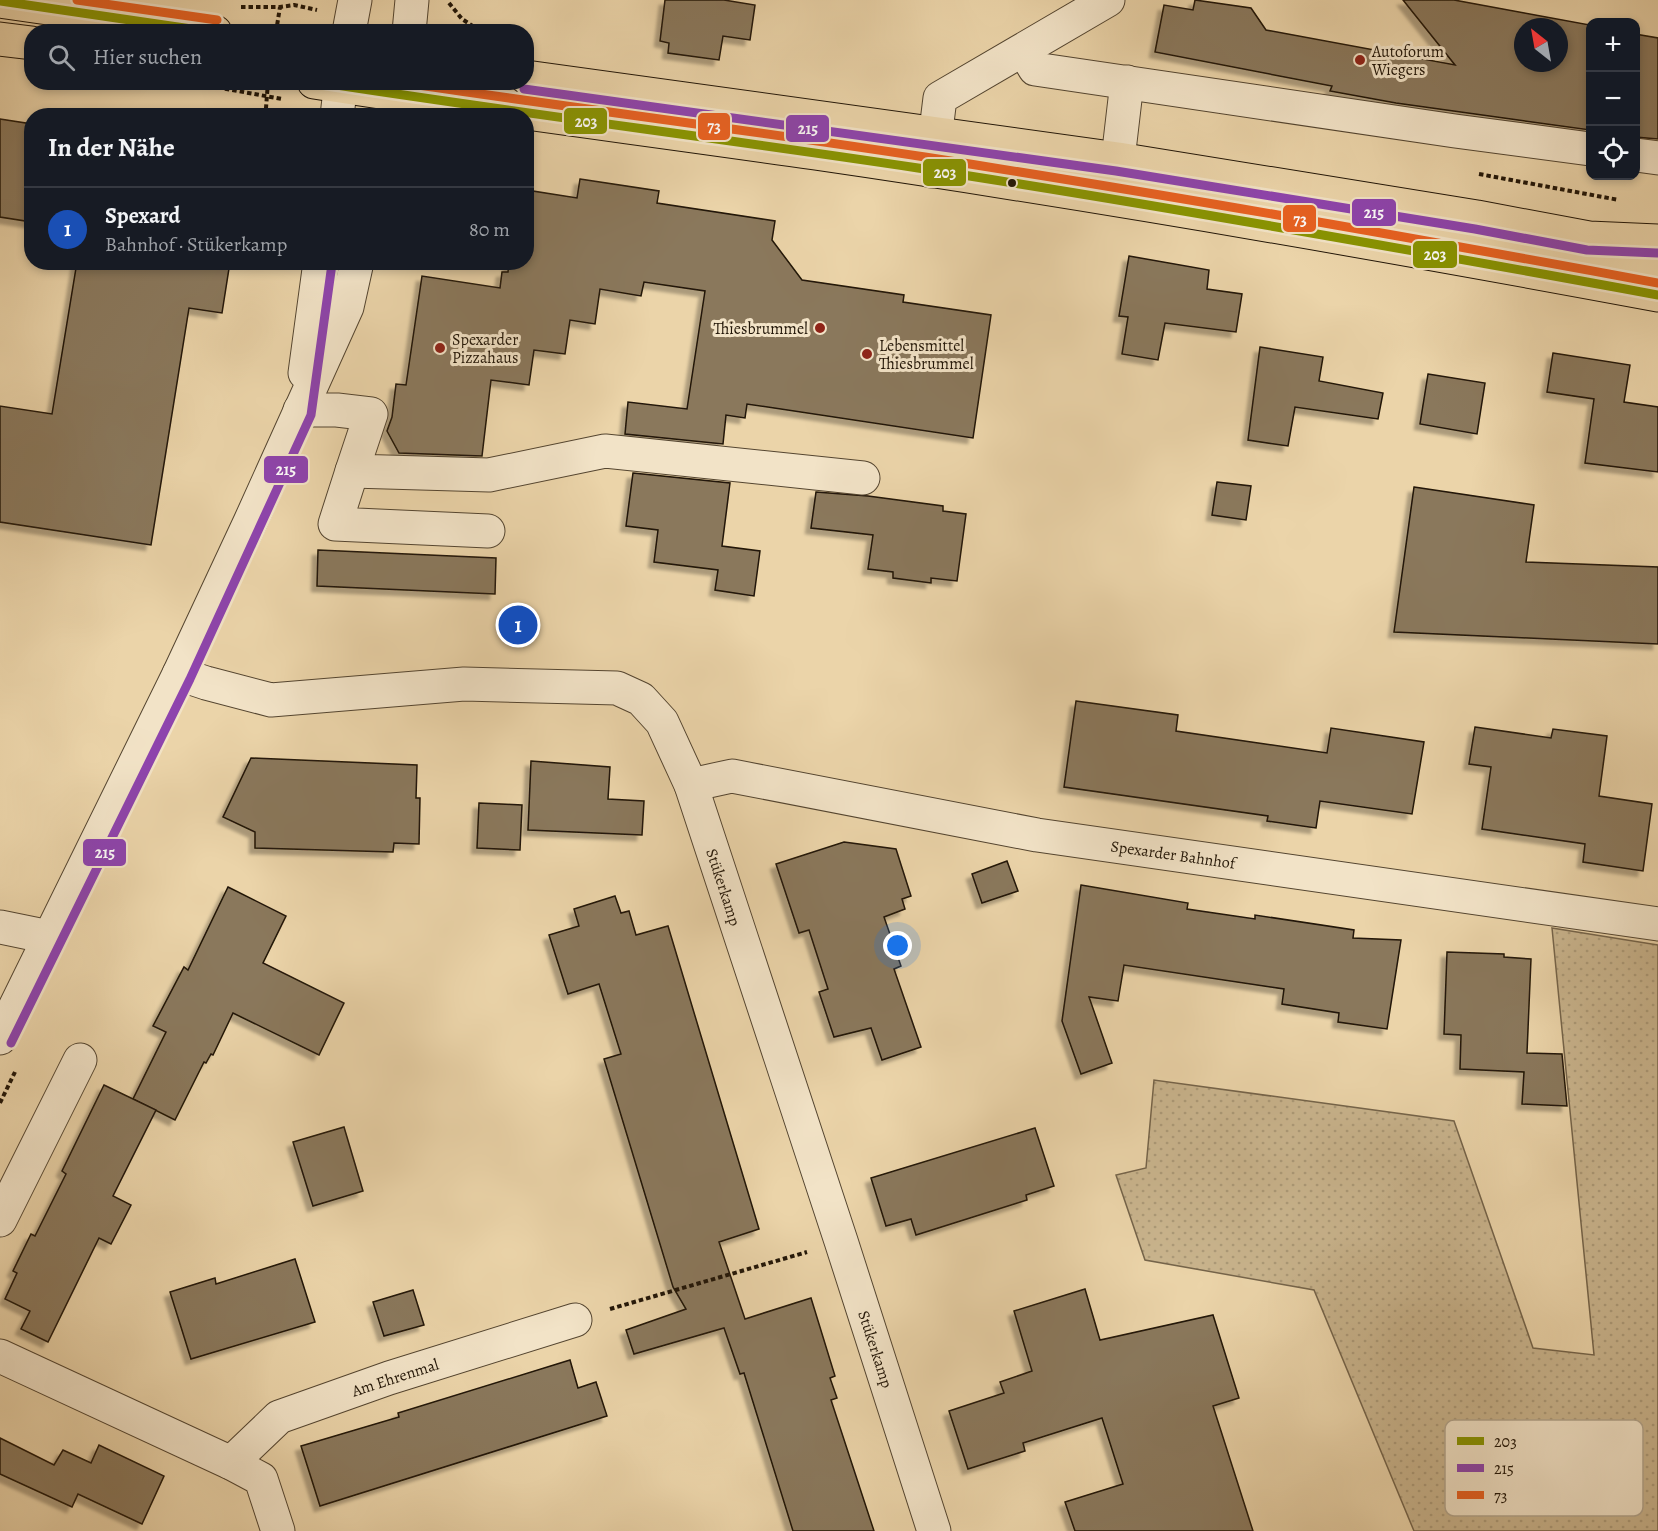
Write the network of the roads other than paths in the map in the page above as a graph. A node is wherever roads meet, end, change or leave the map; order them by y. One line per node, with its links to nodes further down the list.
1 (355, 0): 6 (street)
2 (412, 0): 7 (street)
3 (1108, 0): 10 (street)
4 (0, 1): 5 (main road)
5 (160, 24)
6 (350, 24)
7 (410, 24)
8 (0, 39): 9 (main road)
9 (24, 42)
10 (1024, 51): 12 (street); 17 (street)
11 (534, 78): 17 (main road)
12 (1127, 82): 18 (street); 21 (street)
13 (334, 96): 14 (main road)
14 (397, 98): 15 (main road)
15 (470, 108)
16 (534, 117): 22 (main road)
17 (935, 134): 21 (main road); 22 (street)
18 (1586, 148)
19 (1640, 156): 20 (street)
20 (1658, 158)
21 (1118, 159): 23 (main road)
22 (931, 171): 26 (main road)
23 (1658, 241)
24 (319, 270): 27 (street)
25 (355, 270): 27 (street)
26 (1658, 295)
27 (300, 410): 28 (street); 31 (street)
28 (352, 471): 29 (street); 30 (street)
29 (862, 478)
30 (488, 531)
31 (179, 674): 32 (street, Stükerkamp); 35 (street)
32 (691, 785): 33 (street, Spexarder Bahnhof); 43 (street, Stükerkamp)
33 (1658, 924)
34 (0, 927): 35 (street)
35 (49, 937): 36 (street)
36 (0, 1038)
37 (80, 1060): 38 (street)
38 (0, 1220)
39 (575, 1320): 41 (street, Am Ehrenmal)
40 (0, 1356): 41 (street)
41 (231, 1463): 42 (street)
42 (278, 1531)
43 (934, 1531)

